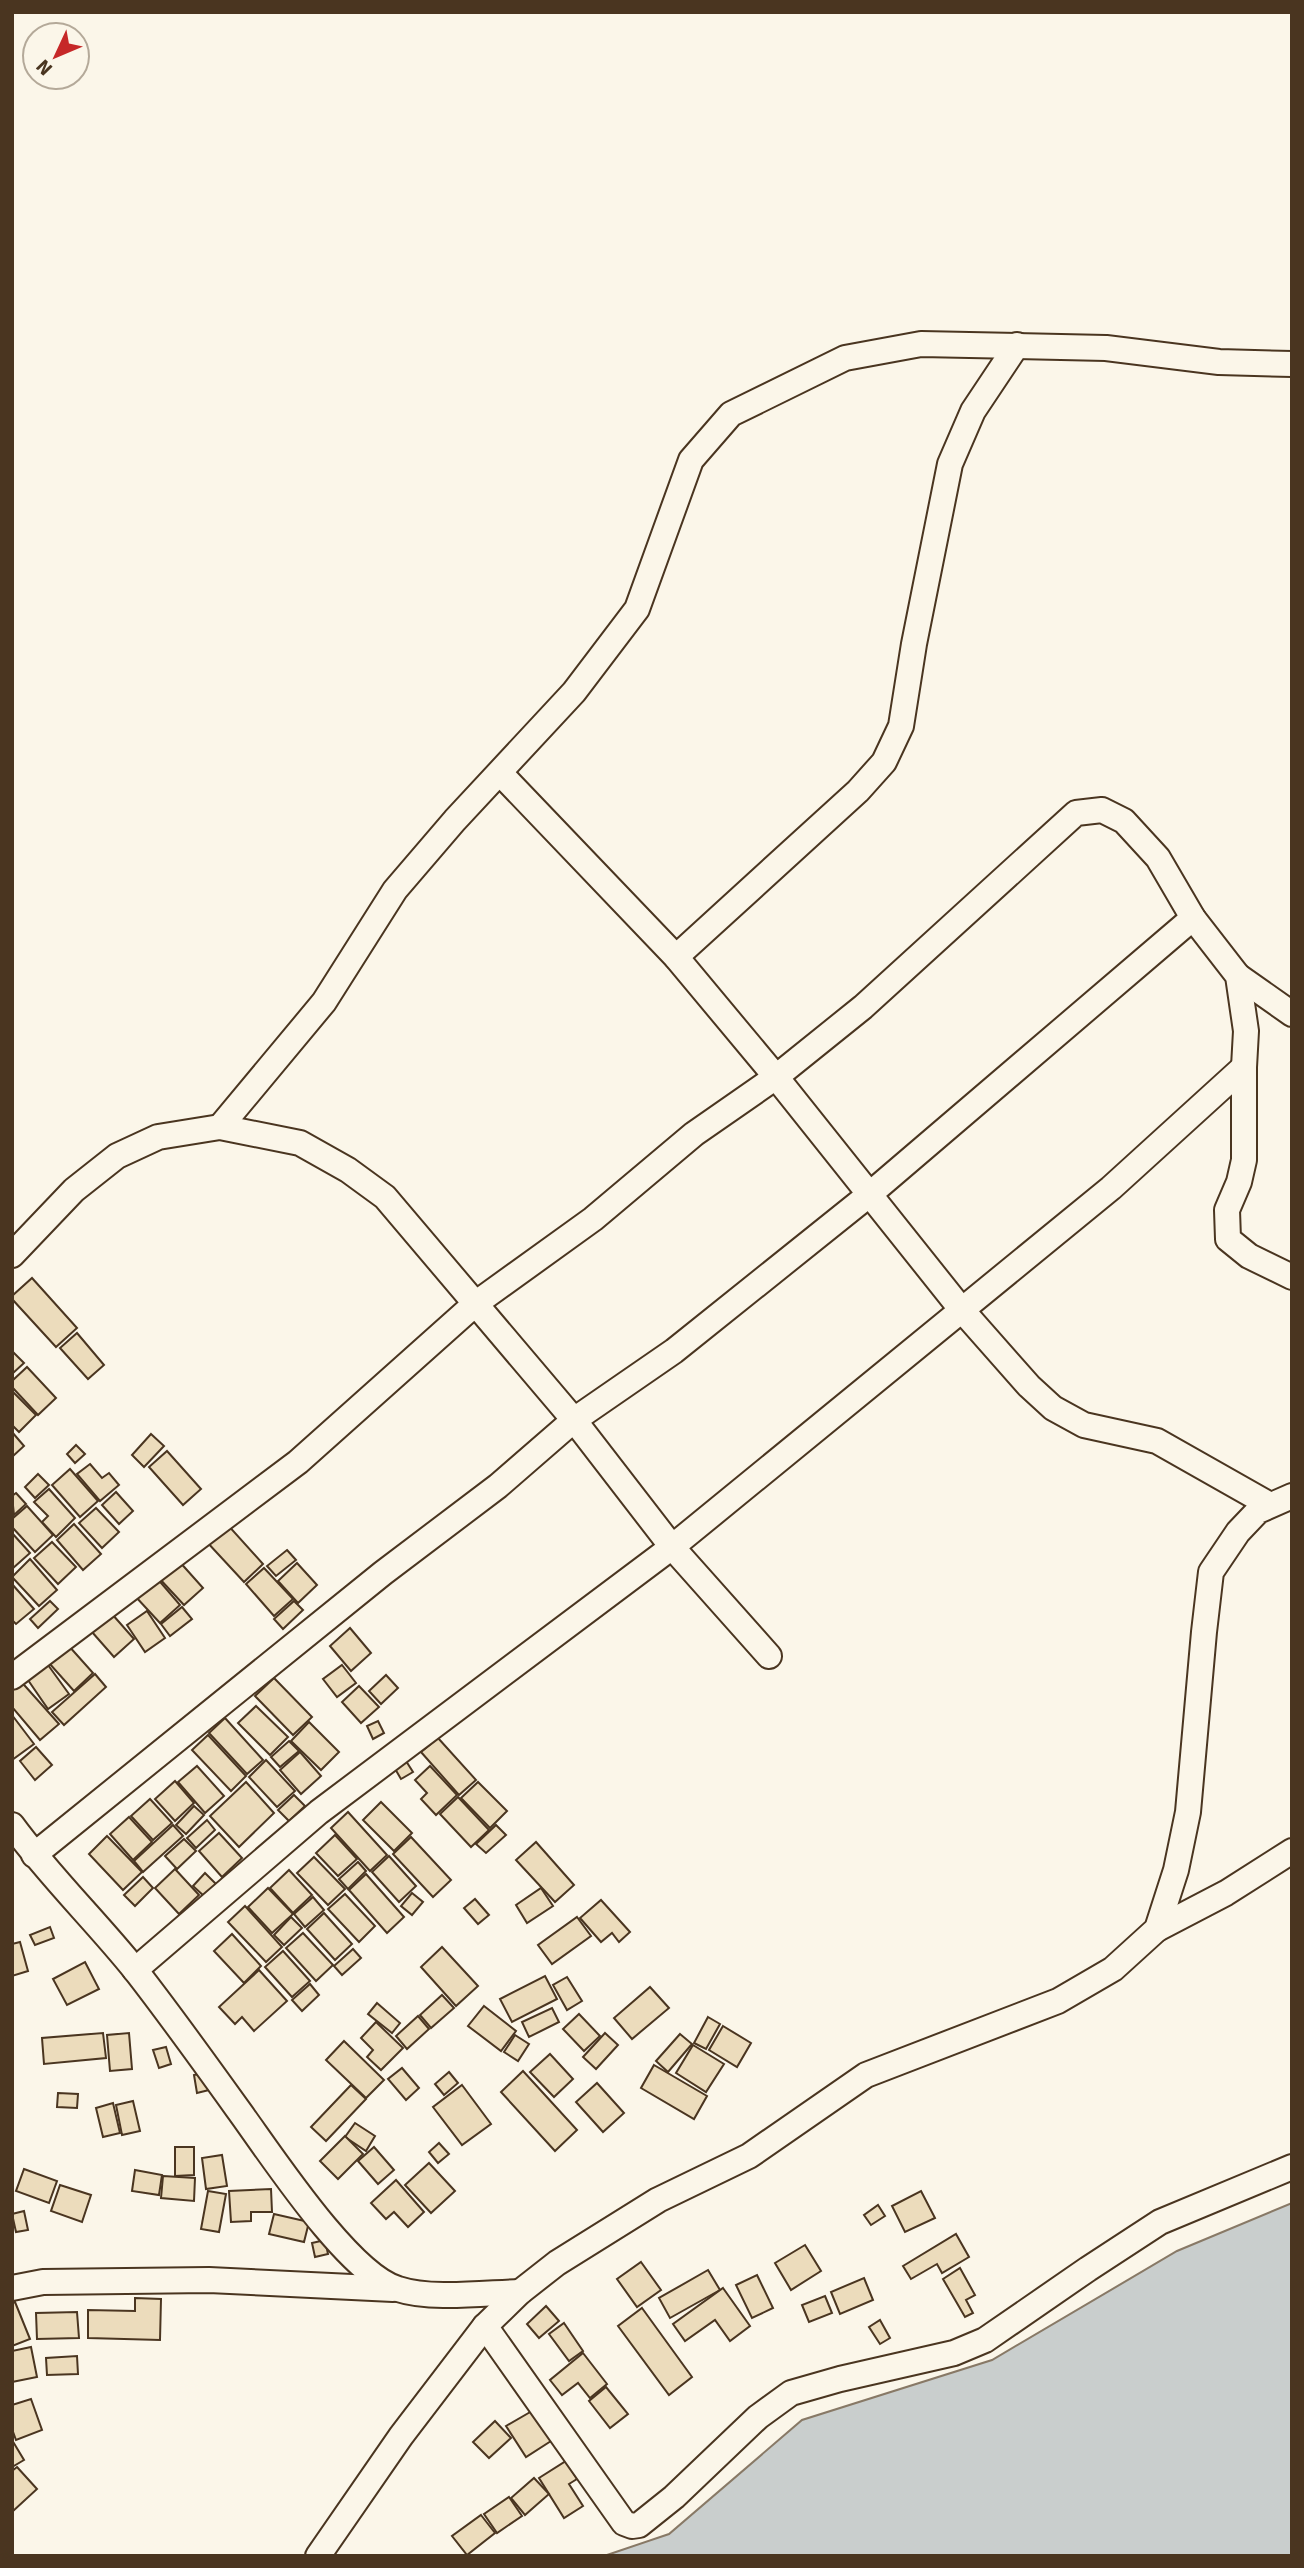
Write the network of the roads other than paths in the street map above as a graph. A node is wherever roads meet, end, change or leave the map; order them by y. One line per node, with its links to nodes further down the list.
1 (1017, 345): 2 (street); 3 (street); 5 (street)
2 (1292, 364)
3 (500, 773): 5 (street); 10 (street)
4 (1193, 918): 6 (street); 9 (street); 11 (street)
5 (676, 957): 9 (street)
6 (1238, 976): 7 (street); 8 (street)
7 (1292, 1014)
8 (1244, 1068): 13 (street); 15 (street)
9 (776, 1077): 11 (street); 14 (street)
10 (220, 1126): 12 (street); 14 (street)
11 (870, 1194): 15 (street); 16 (street)
12 (12, 1255)
13 (1292, 1277)
14 (475, 1304): 16 (street); 20 (street)
15 (961, 1309): 17 (street); 18 (street)
16 (574, 1420): 18 (street); 23 (street)
17 (1281, 1501): 24 (street)
18 (672, 1547): 19 (street); 25 (street)
19 (769, 1656)
20 (12, 1677)
21 (12, 1825): 23 (street)
22 (1292, 1851): 24 (street)
23 (34, 1855): 25 (street)
24 (1157, 1929): 29 (street)
25 (135, 1970): 28 (street)
26 (1292, 2167): 30 (street)
27 (12, 2288): 28 (street)
28 (397, 2290): 29 (street)
29 (520, 2292): 30 (street)
30 (485, 2326): 31 (street)
31 (318, 2556)

